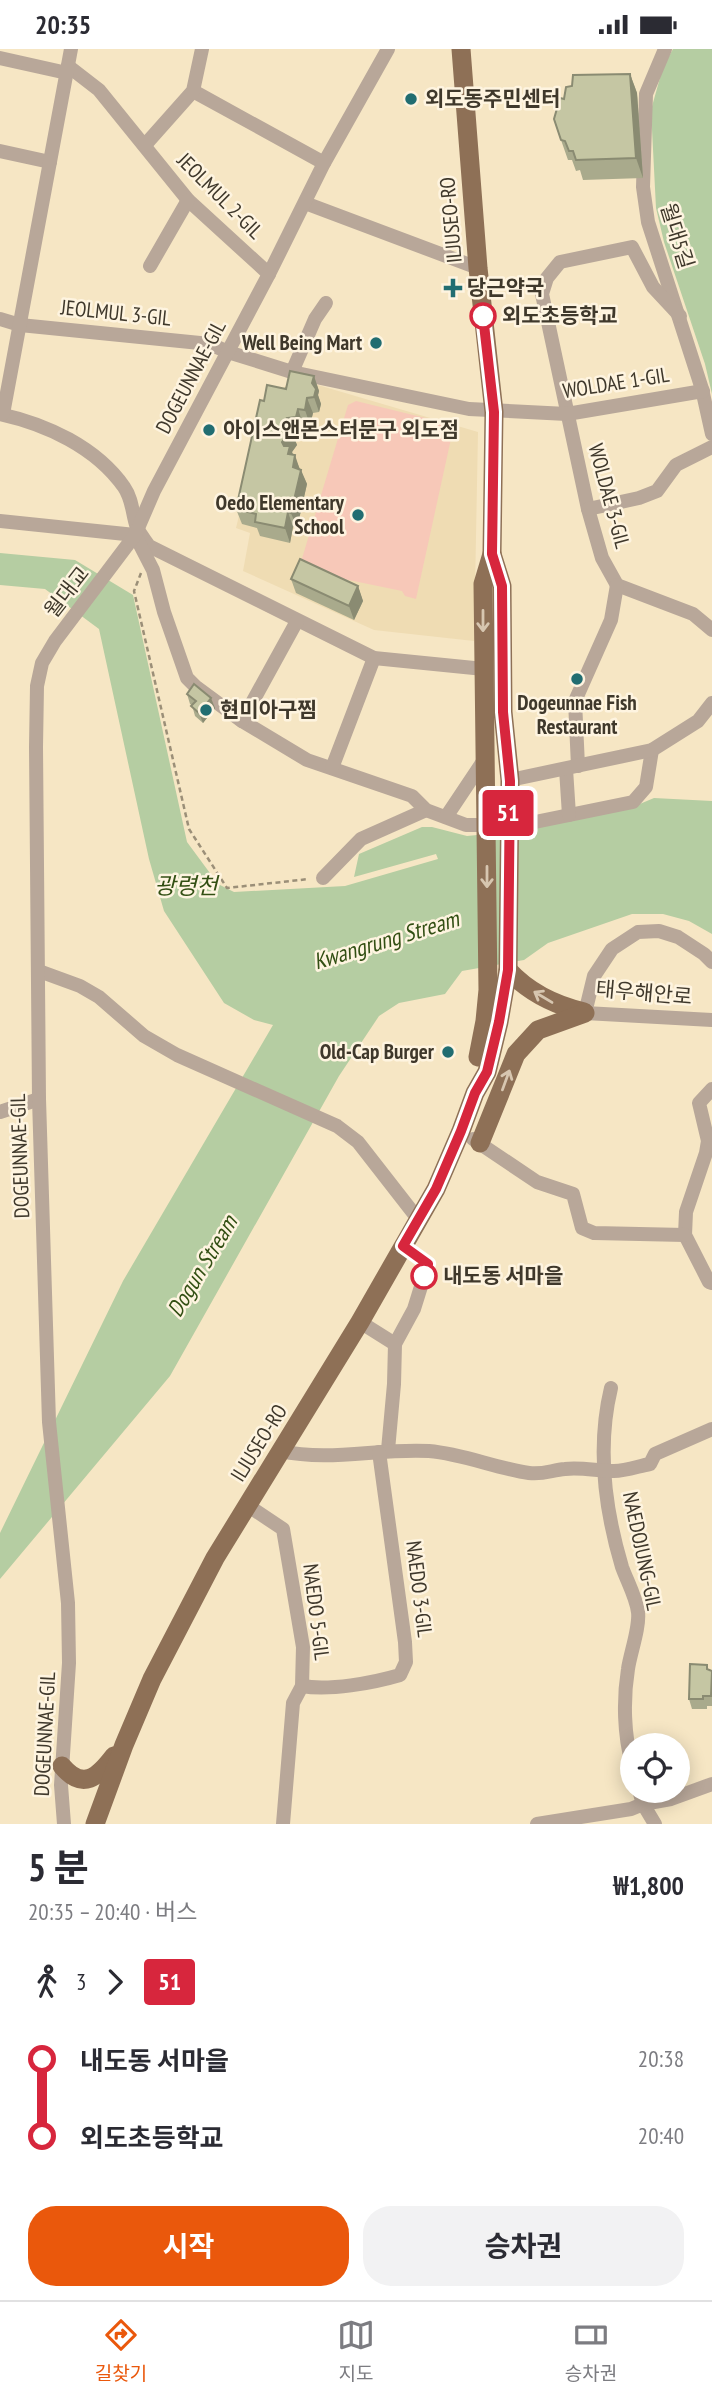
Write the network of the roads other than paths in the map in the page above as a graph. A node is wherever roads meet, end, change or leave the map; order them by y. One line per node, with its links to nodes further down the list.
1 (71, 49): 7 (street)
2 (202, 49): 8 (street)
3 (388, 49): 12 (street, DOGEUNNAE-GIL)
4 (461, 49): 16 (main road, ILJUSEO-RO)
5 (665, 49): 19 (street, 월대5길)
6 (0, 58): 7 (street, JEOLMUL 2-GIL)
7 (67, 70): 9 (street, JEOLMUL 2-GIL); 11 (street)
8 (192, 91): 9 (street); 12 (street)
9 (145, 145): 13 (street, JEOLMUL 2-GIL)
10 (0, 151): 11 (street)
11 (50, 162): 21 (street)
12 (324, 163): 14 (street, DOGEUNNAE-GIL)
13 (188, 200): 15 (street); 17 (street, JEOLMUL 2-GIL)
14 (305, 203): 16 (street); 17 (street, DOGEUNNAE-GIL)
15 (150, 266)
16 (478, 268): 25 (main road, ILJUSEO-RO)
17 (269, 274): 22 (street, DOGEUNNAE-GIL)
18 (326, 303): 23 (street)
19 (680, 316): 24 (street, 월대5길); 27 (street, WOLDAE 3-GIL)
20 (0, 319): 21 (street, JEOLMUL 3-GIL)
21 (20, 325): 22 (street, JEOLMUL 3-GIL); 26 (street)
22 (228, 352): 23 (street, JEOLMUL 3-GIL); 32 (street, DOGEUNNAE-GIL)
23 (292, 372): 25 (street, WOLDAE 1-GIL)
24 (703, 391): 27 (street, WOLDAE 1-GIL); 28 (street, 월대5길)
25 (494, 412): 27 (street, WOLDAE 1-GIL); 33 (main road, ILJUSEO-RO)
26 (1, 414): 32 (street)
27 (567, 414): 30 (street, WOLDAE 3-GIL)
28 (712, 434)
29 (712, 447): 30 (street)
30 (587, 509): 35 (street, WOLDAE 3-GIL)
31 (0, 521): 32 (street)
32 (136, 532): 34 (street, DOGEUNNAE-GIL); 36 (street); 42 (street)
33 (492, 554): 40 (main road, ILJUSEO-RO, one-way to 40); 47 (main road, ILJUSEO-RO)
34 (111, 569): 38 (street, 월대교)
35 (617, 585): 37 (street); 46 (street)
36 (297, 621): 39 (street); 42 (street)
37 (712, 630)
38 (55, 641): 54 (street, DOGEUNNAE-GIL)
39 (374, 659): 40 (street); 45 (street)
40 (484, 669): 44 (main road, ILJUSEO-RO)
41 (712, 703): 43 (street)
42 (242, 721): 45 (street)
43 (652, 750): 46 (street); 49 (street)
44 (485, 759): 50 (street); 58 (main road, ILJUSEO-RO, one-way to 58)
45 (332, 768): 48 (street)
46 (572, 768): 47 (street); 49 (street)
47 (510, 781): 53 (main road, ILJUSEO-RO)
48 (426, 810): 50 (street); 51 (street)
49 (569, 815): 50 (street)
50 (446, 817)
51 (323, 878)
52 (712, 962): 55 (street, 태우해안로)
53 (508, 970): 55 (main road, one-way to 53); 58 (main road, ILJUSEO-RO)
54 (39, 971): 59 (street, DOGEUNNAE-GIL); 63 (street)
55 (585, 1013): 56 (street, 태우해안로); 62 (main road, one-way to 55)
56 (712, 1020)
57 (712, 1089): 64 (street)
58 (475, 1093): 61 (main road, ILJUSEO-RO)
59 (39, 1098): 60 (street); 78 (street, DOGEUNNAE-GIL)
60 (0, 1112)
61 (461, 1131): 62 (street); 63 (main road, ILJUSEO-RO)
62 (480, 1143): 64 (street)
63 (418, 1219): 65 (main road, ILJUSEO-RO)
64 (685, 1235): 66 (street)
65 (403, 1246): 67 (main road, ILJUSEO-RO); 68 (street, NAEDO 3-GIL)
66 (712, 1283)
67 (359, 1322): 68 (street); 71 (main road, ILJUSEO-RO)
68 (395, 1344): 72 (street, NAEDO 3-GIL)
69 (611, 1388): 73 (street)
70 (712, 1429): 73 (street)
71 (280, 1451): 72 (street); 74 (main road, ILJUSEO-RO)
72 (384, 1451): 73 (street); 75 (street, NAEDO 3-GIL)
73 (604, 1470): 76 (street, NAEDOJUNG-GIL)
74 (247, 1505): 75 (street, NAEDO 5-GIL); 77 (main road, ILJUSEO-RO)
75 (302, 1686): 85 (street, NAEDO 5-GIL)
76 (626, 1733)
77 (124, 1745): 78 (main road); 84 (main road, ILJUSEO-RO)
78 (62, 1766): 83 (street, DOGEUNNAE-GIL)
79 (712, 1784): 80 (street)
80 (690, 1792)
81 (636, 1803): 86 (street)
82 (644, 1803): 87 (street)
83 (64, 1824)
84 (95, 1824)
85 (283, 1824)
86 (537, 1824)
87 (655, 1824)

